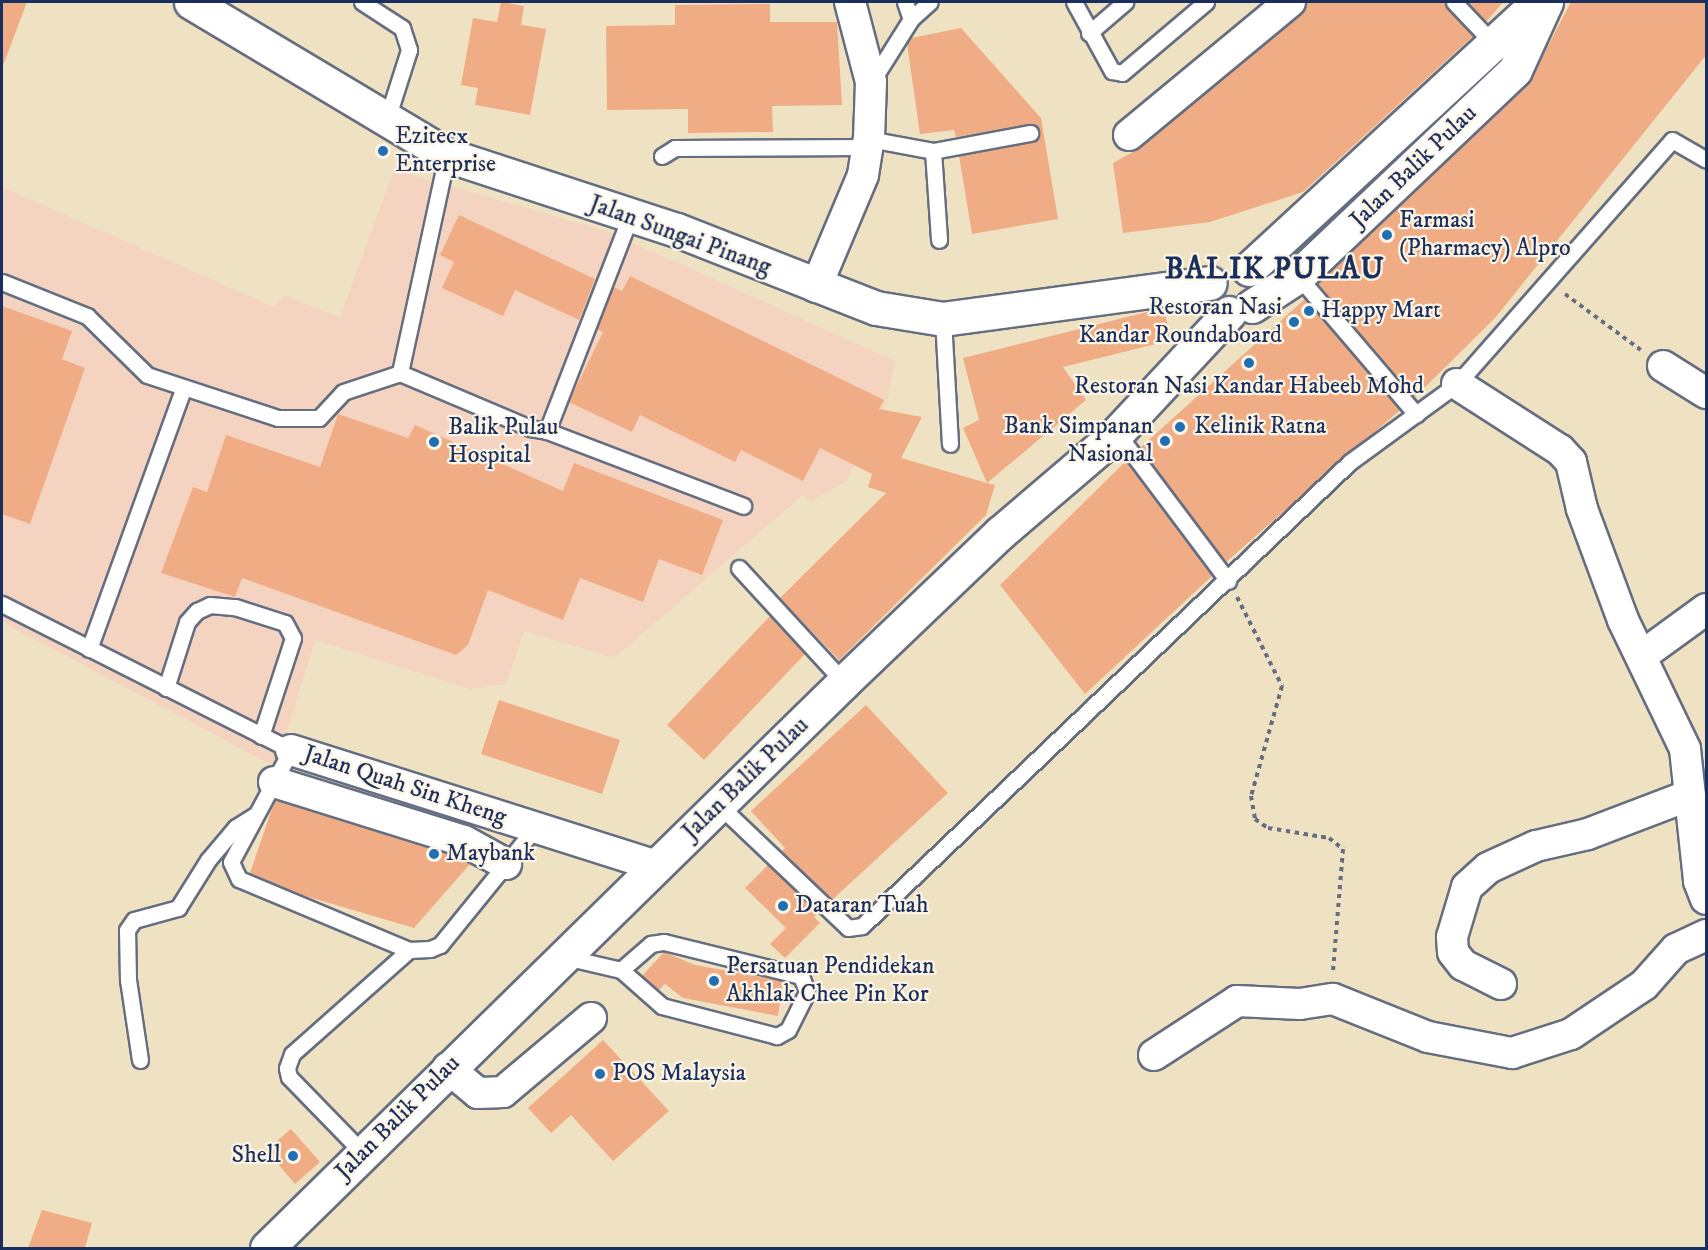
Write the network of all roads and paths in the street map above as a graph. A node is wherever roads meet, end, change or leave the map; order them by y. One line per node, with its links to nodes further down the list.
1 (191, 2): 17 (main road, Jalan Sungai Pinang)
2 (362, 2): 17 (lane)
3 (850, 2): 16 (street)
4 (905, 2): 13 (lane)
5 (930, 2): 13 (lane)
6 (1074, 2): 14 (lane)
7 (1125, 2): 14 (lane)
8 (1206, 2): 14 (lane)
9 (1290, 2): 19 (street)
10 (1454, 2): 15 (lane)
11 (1538, 2): 15 (main road, Jalan Balik Pulau)
12 (1546, 2): 28 (main road, Jalan Balik Pulau)
13 (911, 19): 16 (lane)
14 (1089, 33)
15 (1491, 41): 27 (main road, Jalan Balik Pulau)
16 (872, 82): 20 (street)
17 (386, 122): 22 (main road, Jalan Sungai Pinang)
18 (1030, 133): 21 (lane)
19 (1129, 135)
20 (868, 143): 21 (lane); 23 (lane); 32 (street)
21 (933, 152): 26 (lane)
22 (447, 155): 25 (main road, Jalan Sungai Pinang); 36 (lane)
23 (662, 156)
24 (1707, 160): 31 (lane)
25 (631, 214): 32 (main road, Jalan Sungai Pinang); 41 (lane)
26 (939, 240)
27 (1249, 269): 30 (main road); 33 (main road)
28 (1298, 276): 33 (main road, Jalan Balik Pulau); 40 (lane)
29 (2, 282): 38 (lane)
30 (1210, 283): 33 (main road); 34 (main road, Jalan Sungai Pinang)
31 (1550, 283): 35 (path); 37 (lane)
32 (816, 287): 34 (main road, Jalan Sungai Pinang)
33 (1241, 310): 42 (main road, Jalan Balik Pulau)
34 (943, 319): 43 (lane)
35 (1663, 366): 39 (street)
36 (400, 373): 38 (lane); 41 (lane)
37 (1457, 384): 40 (lane); 50 (street)
38 (183, 390): 49 (lane)
39 (1707, 393)
40 (1416, 414): 46 (lane)
41 (547, 431): 44 (lane)
42 (1117, 433): 46 (lane); 51 (main road, Jalan Balik Pulau)
43 (950, 444)
44 (742, 506)
45 (739, 568): 51 (lane)
46 (1228, 581): 57 (lane); 68 (path)
47 (2, 604): 49 (lane)
48 (1707, 609): 50 (street)
49 (89, 649): 52 (lane)
50 (1643, 655): 56 (street)
51 (844, 682): 57 (main road, Jalan Balik Pulau)
52 (166, 688): 53 (lane); 53 (lane)
53 (261, 736): 54 (lane)
54 (291, 750): 55 (lane); 59 (street, Jalan Quah Sin Kheng)
55 (274, 782): 58 (lane); 60 (street)
56 (1690, 795): 62 (street); 67 (street)
57 (721, 807): 61 (main road, Jalan Balik Pulau)
58 (258, 814): 64 (lane); 71 (lane)
59 (536, 827): 60 (lane); 61 (street, Jalan Quah Sin Kheng)
60 (506, 864): 64 (lane)
61 (656, 866): 65 (main road, Jalan Balik Pulau)
62 (1707, 899)
63 (1707, 935): 68 (street)
64 (409, 950): 73 (lane)
65 (563, 957): 66 (lane); 72 (main road, Jalan Balik Pulau)
66 (621, 970): 66 (lane)
67 (1501, 984)
68 (1333, 999): 70 (street)
69 (591, 1018): 72 (street)
70 (1154, 1055)
71 (140, 1060)
72 (448, 1068): 73 (main road, Jalan Balik Pulau)
73 (363, 1153): 74 (main road, Jalan Balik Pulau)
74 (267, 1248)

